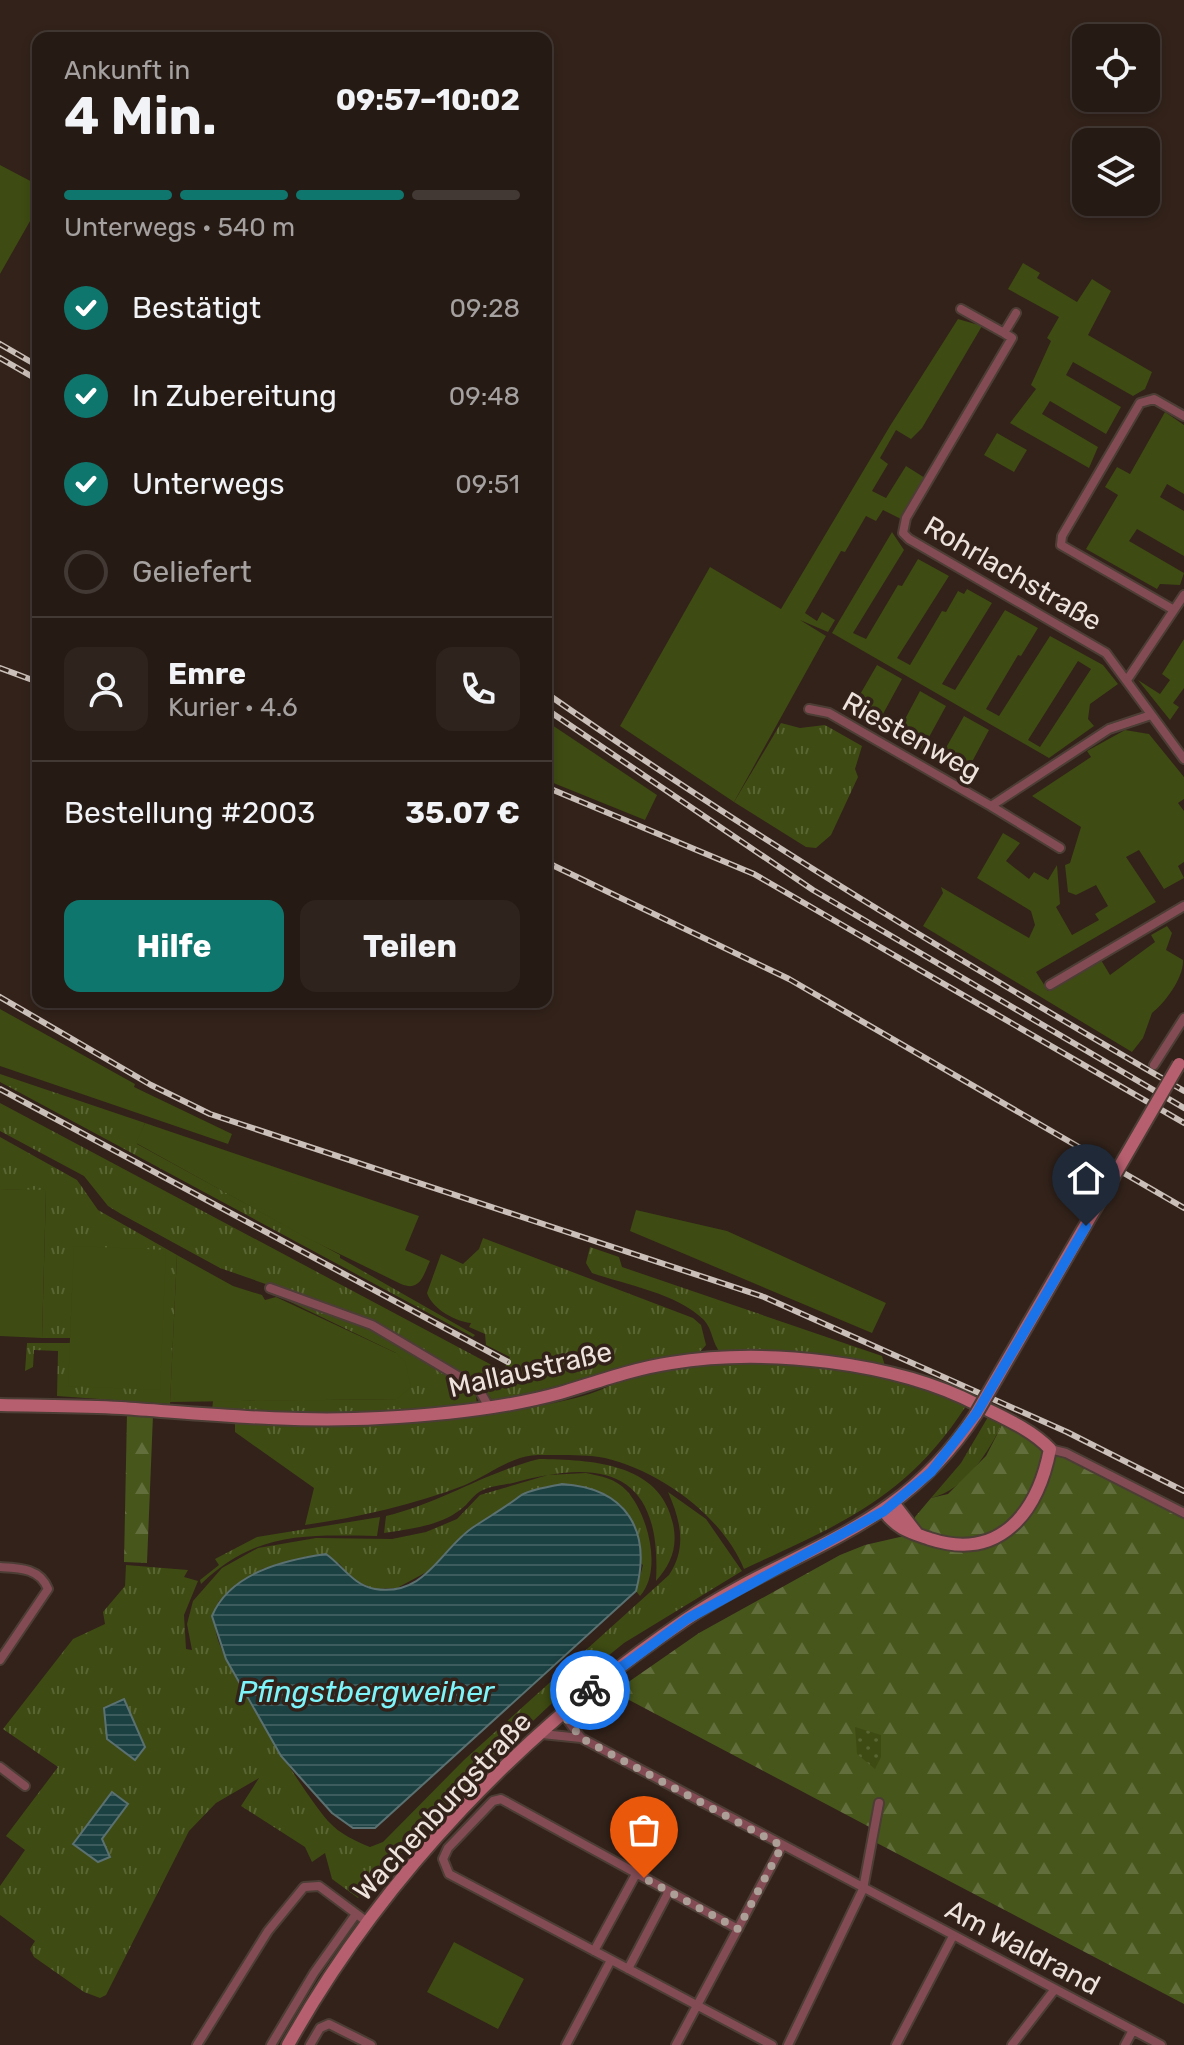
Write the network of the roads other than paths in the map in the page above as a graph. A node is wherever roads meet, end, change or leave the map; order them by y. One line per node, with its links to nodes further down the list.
1 (961, 309): 3 (street)
2 (1016, 313): 3 (street, Rohrlachstraße)
3 (1004, 333): 7 (street, Rohrlachstraße)
4 (1184, 416): 6 (street)
5 (1184, 595): 6 (street)
6 (1174, 610): 7 (street)
7 (1127, 680): 9 (street, Rohrlachstraße)
8 (809, 709): 11 (street, Riestenweg)
9 (1151, 715): 10 (street, Rohrlachstraße); 11 (street, Riestenweg)
10 (1184, 759)
11 (991, 806): 12 (street, Riestenweg)
12 (1060, 848)
13 (1184, 906): 14 (street)
14 (1050, 985)
15 (1184, 1018): 17 (street)
16 (1182, 1060): 22 (main road, Wachenburgstraße, bridge)
17 (1154, 1065)
18 (270, 1288): 20 (street)
19 (0, 1405): 20 (main road, Mallaustraße)
20 (489, 1407): 21 (main road, Mallaustraße)
21 (1050, 1449): 22 (main road); 23 (street)
22 (889, 1508): 26 (main road, Wachenburgstraße)
23 (1184, 1513)
24 (0, 1567): 25 (street)
25 (0, 1660)
26 (561, 1716): 27 (main road, Wachenburgstraße); 28 (street); 29 (street)
27 (542, 1734): 28 (street); 37 (main road, Wachenburgstraße)
28 (566, 1735): 29 (street)
29 (581, 1738): 33 (street, Am Waldrand)
30 (0, 1767): 31 (street)
31 (25, 1786)
32 (879, 1803): 35 (street)
33 (782, 1846): 35 (street, Am Waldrand); 38 (street)
34 (636, 1874): 36 (street); 40 (street); 40 (street, Wachenburgstraße)
35 (863, 1889): 39 (street, Am Waldrand); 54 (street)
36 (669, 1891): 38 (street); 42 (street)
37 (361, 1918): 46 (street); 47 (street, Wachenburgstraße); 48 (main road, Wachenburgstraße)
38 (738, 1929): 44 (street)
39 (953, 1936): 43 (street, Am Waldrand); 55 (street)
40 (594, 1951): 41 (street)
41 (611, 1960): 42 (street); 51 (street)
42 (628, 1969): 44 (street)
43 (1055, 1989): 45 (street, Am Waldrand); 56 (street)
44 (697, 2006): 52 (street); 53 (street)
45 (1133, 2030): 57 (street); 58 (street, Am Waldrand)
46 (197, 2045)
47 (271, 2045)
48 (288, 2045)
49 (310, 2045): 50 (street)
50 (371, 2045)
51 (566, 2045)
52 (676, 2045)
53 (772, 2045)
54 (788, 2045)
55 (896, 2045)
56 (1012, 2045)
57 (1125, 2045)
58 (1161, 2045)

